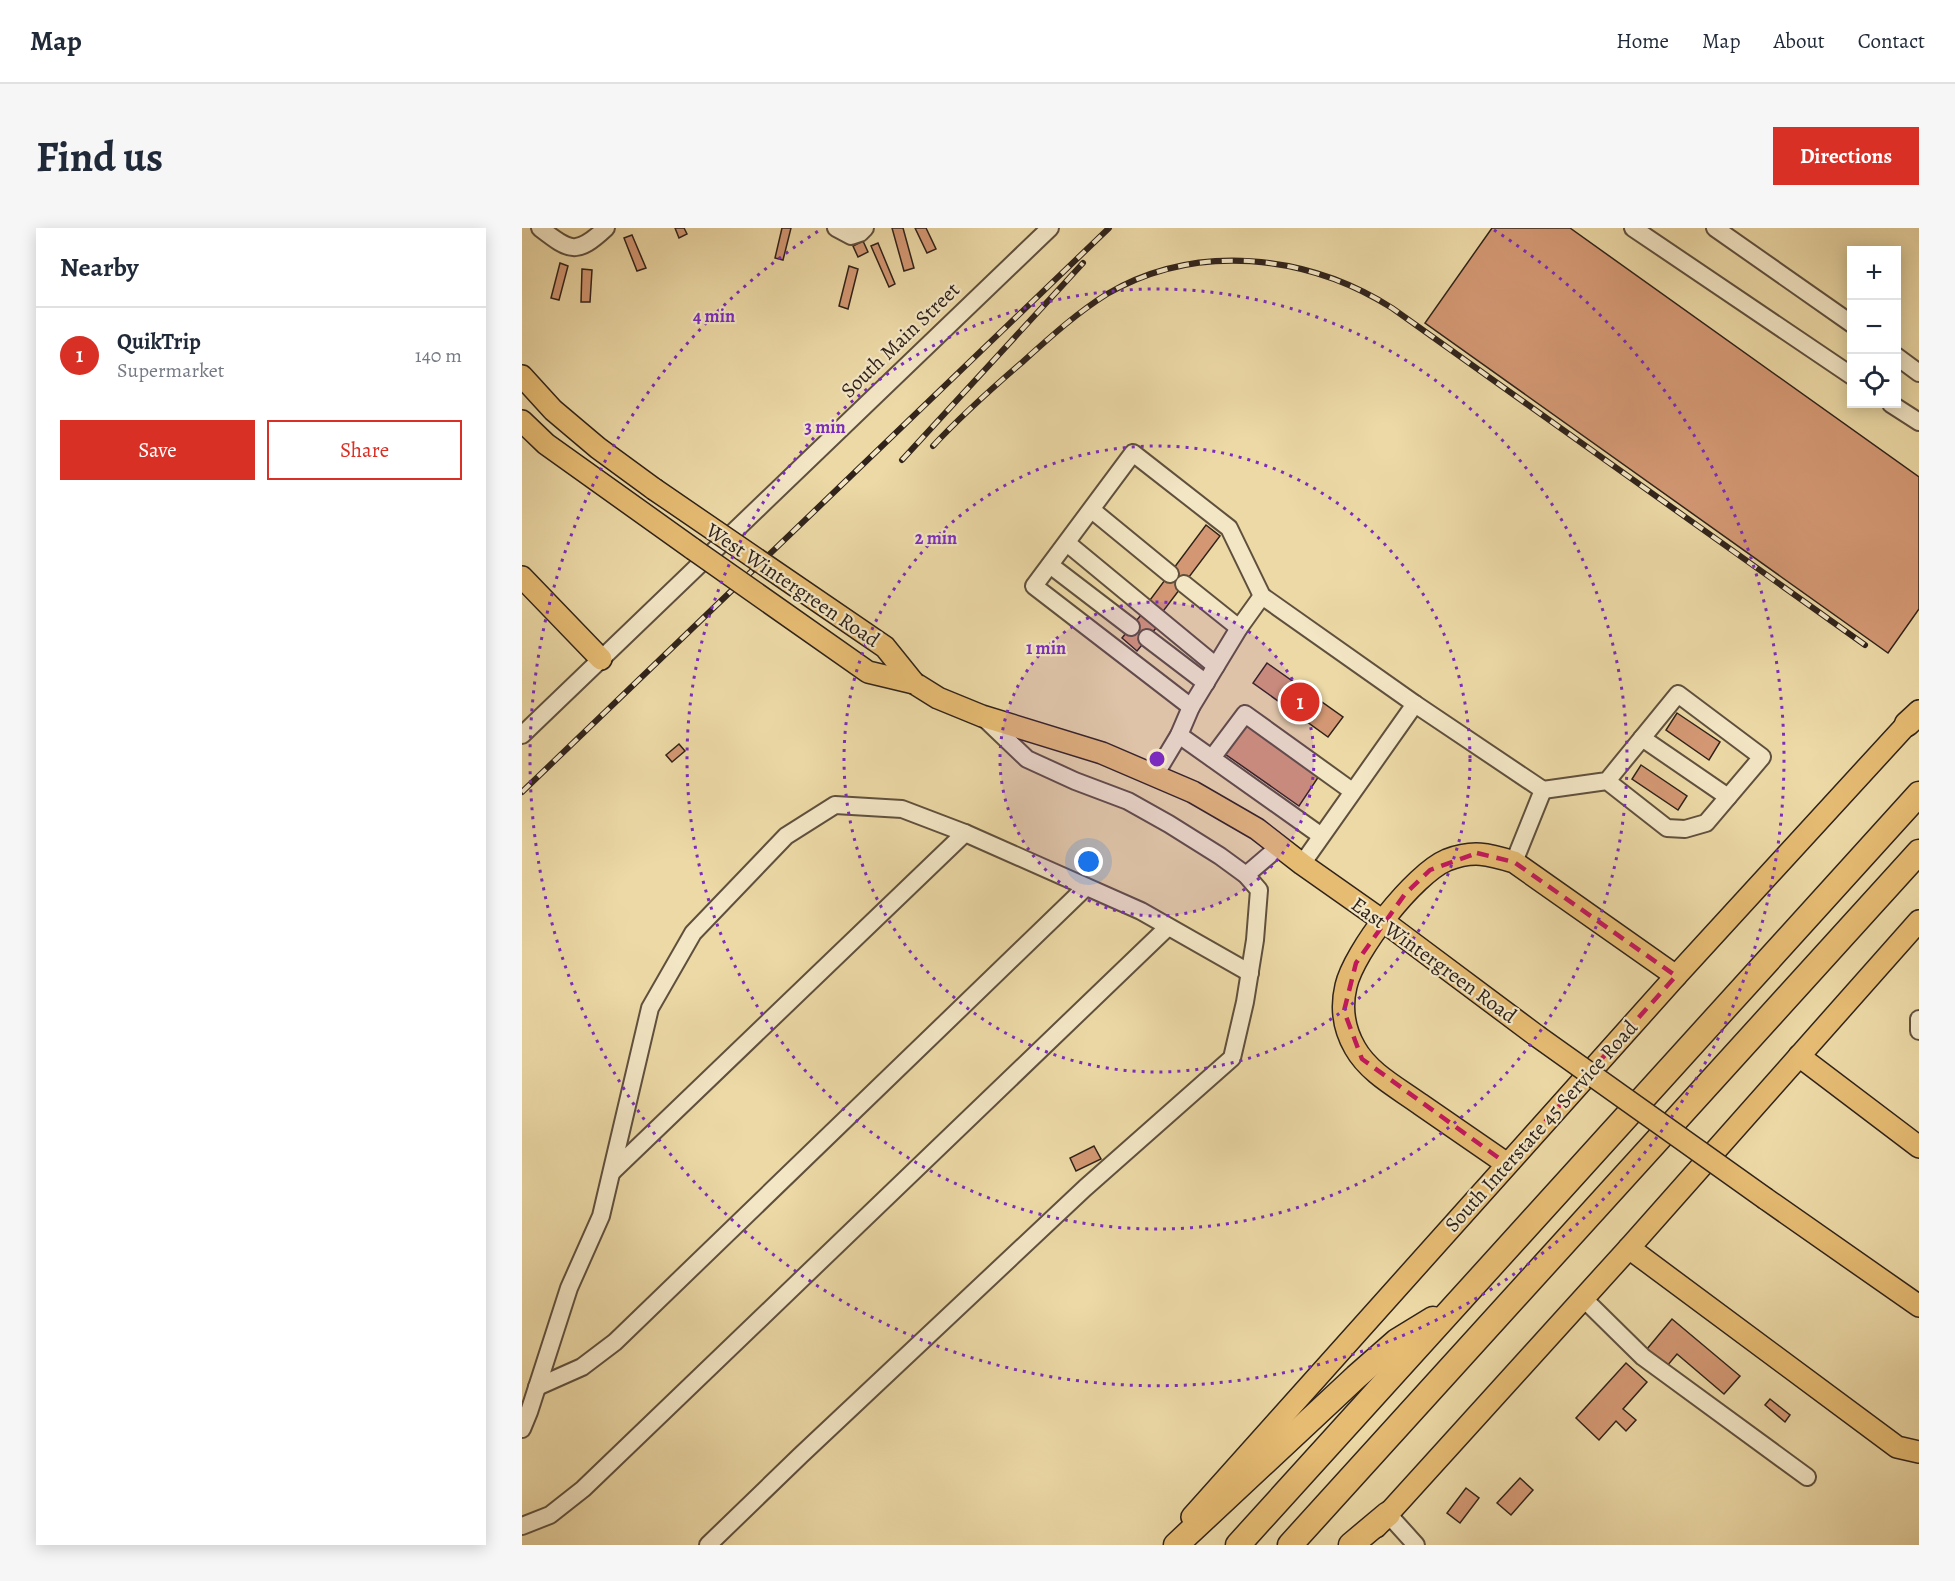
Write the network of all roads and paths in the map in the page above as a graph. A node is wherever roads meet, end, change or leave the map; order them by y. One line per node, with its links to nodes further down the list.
1 (540, 228): 2 (street)
2 (606, 228)
3 (836, 228): 4 (street)
4 (865, 228)
5 (1050, 228): 26 (street, South Main Street)
6 (1633, 228): 11 (street)
7 (1715, 228): 8 (street)
8 (1847, 321)
9 (1901, 359): 10 (street)
10 (1919, 372)
11 (1847, 373)
12 (522, 376): 28 (main road, West Wintergreen Road, bridge)
13 (1897, 408): 15 (street)
14 (522, 421): 28 (main road, West Wintergreen Road, bridge)
15 (1919, 422)
16 (1092, 510): 17 (street); 19 (street); 22 (street)
17 (1067, 543): 18 (street); 27 (street)
18 (1050, 565): 23 (street); 31 (street)
19 (1170, 573)
20 (522, 577): 26 (main road)
21 (1184, 584): 24 (street)
22 (1262, 596): 24 (street); 30 (street)
23 (1131, 627)
24 (1239, 628): 27 (street)
25 (1147, 638): 29 (street)
26 (601, 659): 34 (street, South Main Street)
27 (1216, 666): 29 (street)
28 (914, 683): 32 (main road, East Wintergreen Road)
29 (1206, 683): 31 (street)
30 (1415, 704): 40 (street); 41 (street)
31 (1191, 707): 35 (street)
32 (982, 716): 38 (main road, East Wintergreen Road); 50 (street)
33 (1915, 716): 56 (main road, South Interstate 45 Service Road)
34 (522, 735)
35 (1179, 735): 37 (street); 38 (street)
36 (1642, 738): 39 (street); 43 (street); 43 (street)
37 (1212, 758): 41 (street); 45 (street)
38 (1155, 775): 46 (main road, East Wintergreen Road)
39 (1607, 781): 40 (street); 43 (street)
40 (1543, 790): 48 (street)
41 (1352, 791): 45 (street)
42 (1919, 794): 65 (highway)
43 (1728, 797)
44 (965, 833): 51 (street); 62 (street); 62 (street)
45 (1320, 835): 49 (street)
46 (1280, 846): 49 (main road, East Wintergreen Road); 50 (street)
47 (1919, 852): 77 (highway)
48 (1514, 862): 52 (main road); 56 (main road)
49 (1302, 864): 52 (main road, East Wintergreen Road)
50 (1246, 875): 55 (street)
51 (1086, 887): 54 (street); 67 (street)
52 (1383, 921): 61 (main road); 66 (main road, East Wintergreen Road, bridge)
53 (1919, 921): 59 (main road)
54 (1168, 927): 55 (street); 72 (street)
55 (1250, 973): 73 (street)
56 (1676, 976): 61 (main road, South Interstate 45 Service Road)
57 (1919, 1019): 58 (street)
58 (1919, 1031)
59 (1799, 1056): 60 (main road); 63 (main road)
60 (1919, 1147)
61 (1507, 1164): 74 (main road, South Interstate 45 Service Road)
62 (612, 1172): 67 (street)
63 (1629, 1248): 64 (main road); 69 (main road)
64 (1583, 1298): 70 (street); 71 (main road)
65 (1456, 1304): 75 (highway); 76 (highway)
66 (1919, 1306)
67 (537, 1386): 68 (street)
68 (522, 1429)
69 (1919, 1452)
70 (1807, 1477)
71 (1388, 1514): 78 (highway); 79 (main road); 80 (street)
72 (522, 1526)
73 (708, 1545)
74 (1167, 1545)
75 (1176, 1545)
76 (1238, 1545)
77 (1290, 1545)
78 (1351, 1545)
79 (1360, 1545)
80 (1416, 1545)

